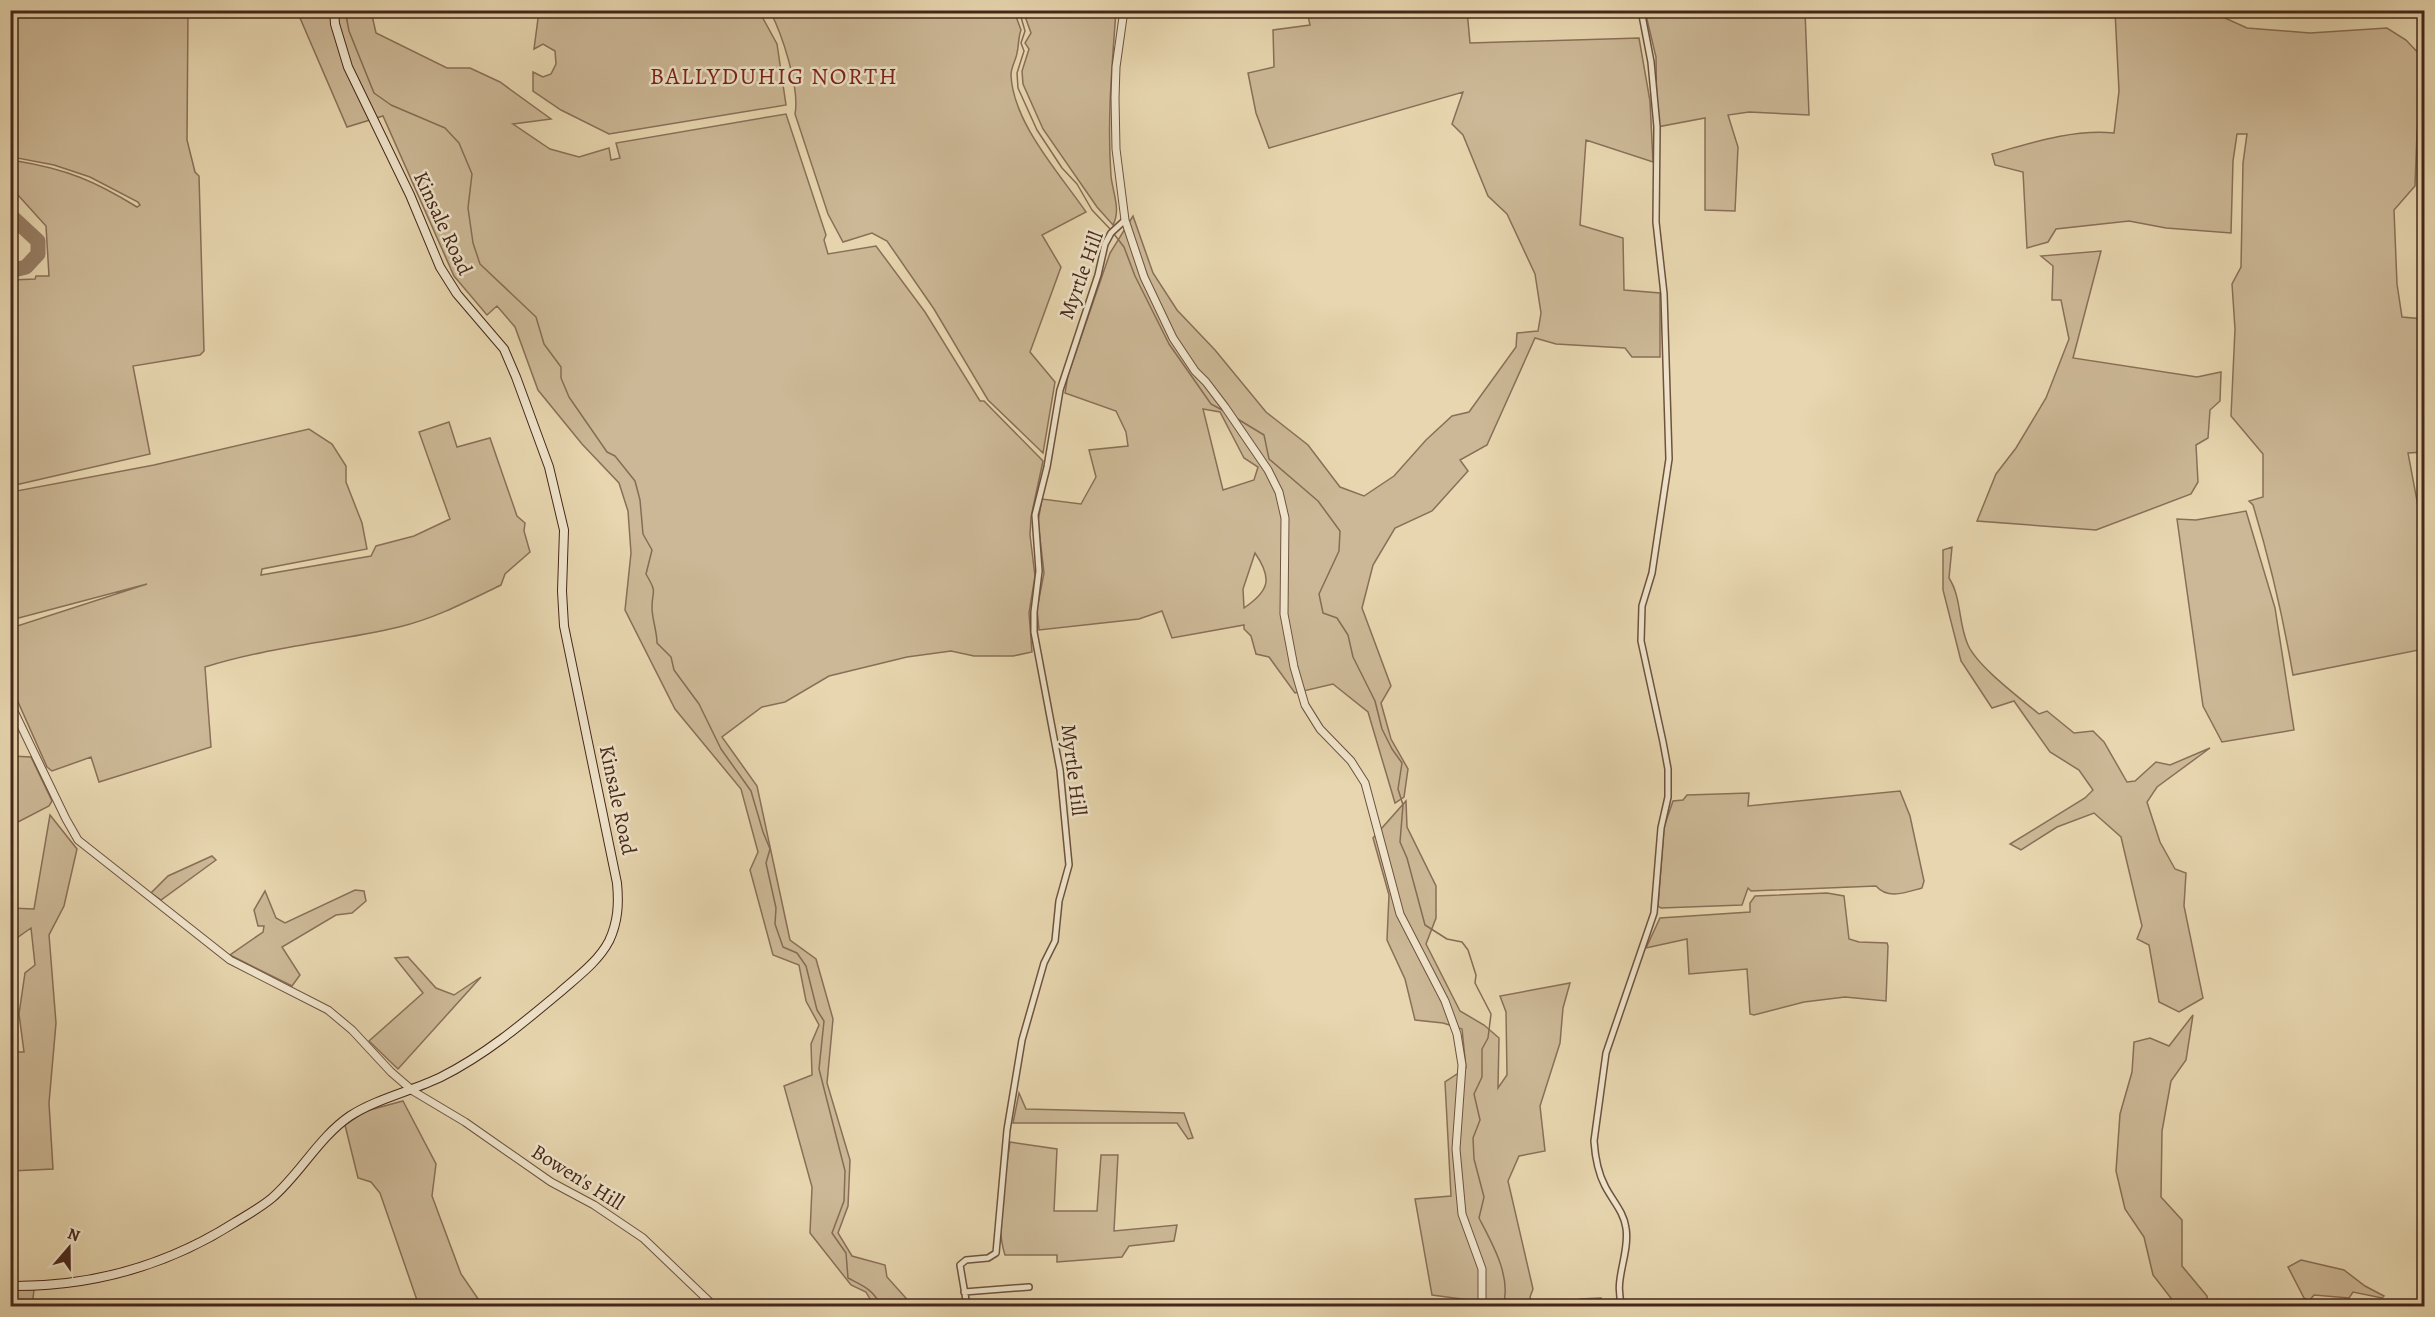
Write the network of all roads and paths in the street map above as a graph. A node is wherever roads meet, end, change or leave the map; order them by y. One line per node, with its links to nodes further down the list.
1 (334, 10): 6 (main road, Kinsale Road)
2 (1124, 10): 4 (street)
3 (1641, 10): 13 (street)
4 (1125, 220): 9 (street, Myrtle Hill); 12 (street)
5 (10, 703): 6 (street, Bowen's Hill)
6 (413, 1090): 7 (main road, Kinsale Road); 10 (street, Bowen's Hill)
7 (10, 1286)
8 (1029, 1287): 9 (street)
9 (964, 1292): 11 (street, Myrtle Hill)
10 (714, 1306)
11 (968, 1306)
12 (1482, 1306)
13 (1622, 1306)

